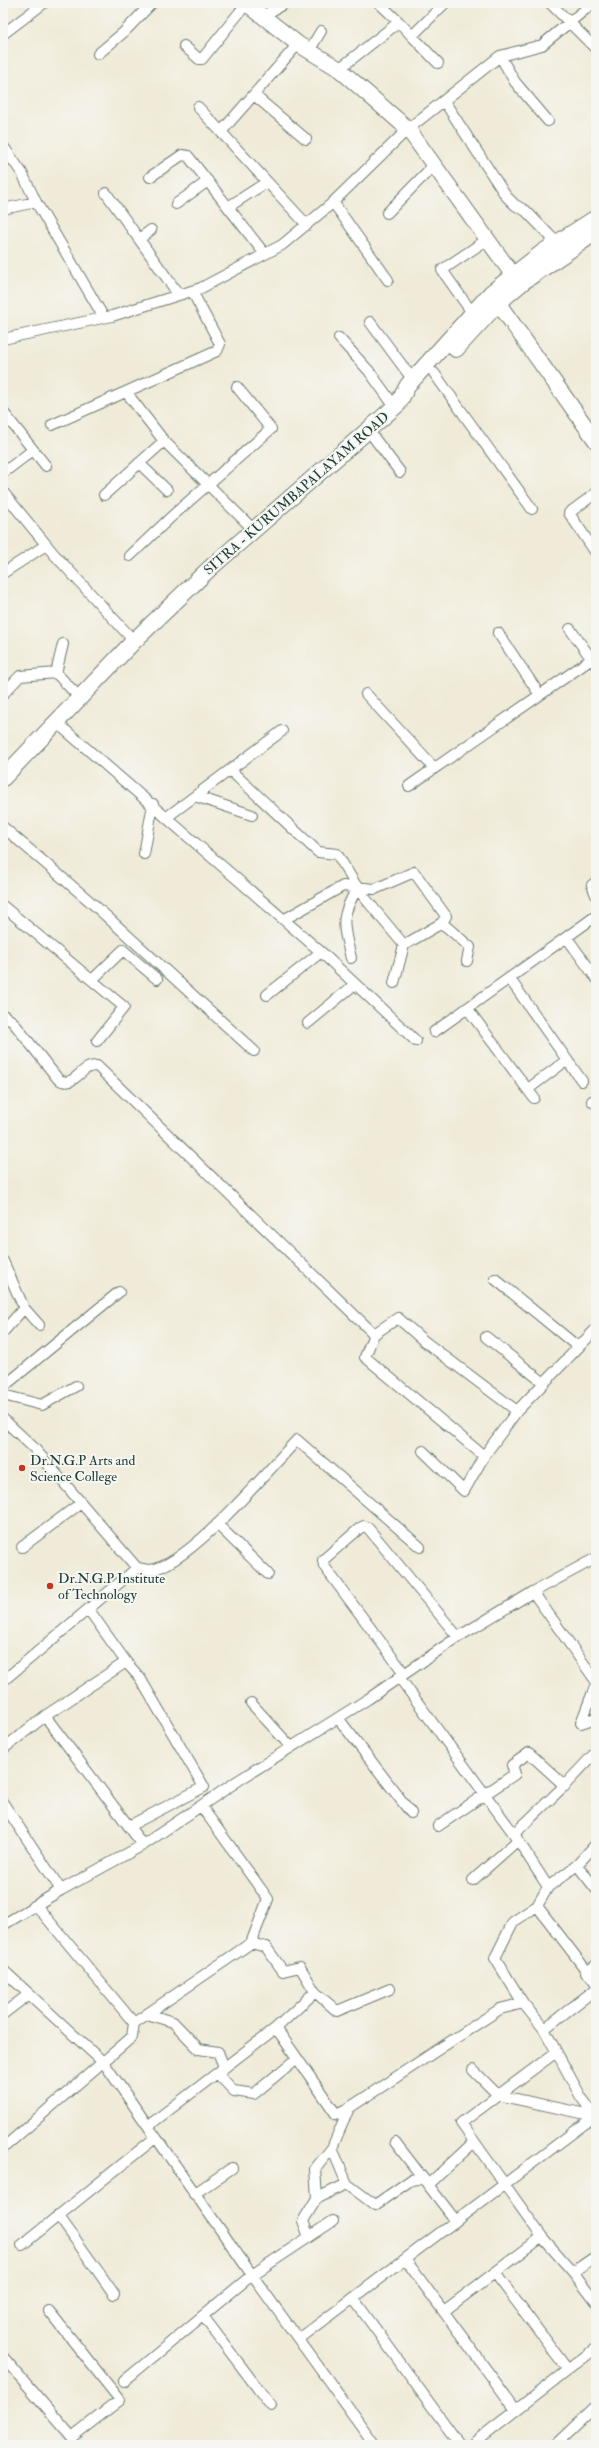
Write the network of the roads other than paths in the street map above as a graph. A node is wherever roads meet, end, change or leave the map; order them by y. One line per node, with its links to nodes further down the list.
1 (44, 3): 9 (street)
2 (152, 3): 19 (street)
3 (246, 3): 10 (street); 16 (street)
4 (285, 3): 10 (street)
5 (379, 3): 11 (street)
6 (445, 3): 15 (street)
7 (550, 3): 12 (street)
8 (593, 3): 12 (street)
9 (32, 7): 14 (street)
10 (263, 16): 17 (street)
11 (399, 22): 15 (street); 22 (street)
12 (568, 22): 18 (street); 20 (street)
13 (321, 31): 17 (street)
14 (3, 34)
15 (412, 36): 21 (street)
16 (184, 46)
17 (304, 48): 22 (street); 23 (street)
18 (596, 49)
19 (98, 54)
20 (500, 56): 24 (street); 26 (street)
21 (438, 63)
22 (339, 70): 27 (street)
23 (254, 95): 28 (street); 29 (street)
24 (444, 101): 27 (street); 48 (street)
25 (198, 107): 28 (street)
26 (548, 121)
27 (408, 129): 31 (street); 37 (street)
28 (221, 132): 34 (street)
29 (306, 139)
30 (3, 146): 36 (street)
31 (434, 165): 41 (street); 47 (street)
32 (150, 177): 33 (street)
33 (208, 181): 38 (street); 40 (street)
34 (267, 182): 40 (street); 43 (street)
35 (106, 193): 46 (street)
36 (36, 202): 39 (street); 56 (street)
37 (333, 202): 43 (street); 51 (street)
38 (176, 204)
39 (3, 208)
40 (228, 208): 49 (street)
41 (387, 213)
42 (596, 218): 48 (main road, SITRA - KURUMBAPALAYAM ROAD)
43 (307, 225): 49 (street)
44 (151, 230): 46 (street)
45 (596, 232): 54 (main road)
46 (139, 239): 53 (street)
47 (488, 239): 50 (street); 55 (street)
48 (557, 243): 50 (main road, SITRA - KURUMBAPALAYAM ROAD)
49 (264, 253): 52 (street)
50 (513, 275): 54 (main road, SITRA - KURUMBAPALAYAM ROAD)
51 (388, 280)
52 (192, 291): 53 (street); 63 (street)
53 (180, 295): 56 (street)
54 (495, 298): 55 (main road, SITRA - KURUMBAPALAYAM ROAD); 60 (main road); 69 (street)
55 (473, 314): 61 (main road, SITRA - KURUMBAPALAYAM ROAD)
56 (103, 316): 59 (street)
57 (370, 322): 61 (street)
58 (339, 338): 64 (street)
59 (3, 339)
60 (434, 373): 64 (main road); 80 (street)
61 (413, 380): 64 (main road, SITRA - KURUMBAPALAYAM ROAD)
62 (237, 387): 75 (street)
63 (126, 392): 66 (street); 68 (street)
64 (397, 405): 67 (main road, SITRA - KURUMBAPALAYAM ROAD)
65 (3, 412): 70 (street)
66 (52, 425)
67 (368, 430): 73 (street); 81 (main road, SITRA - KURUMBAPALAYAM ROAD)
68 (164, 441): 71 (street); 75 (street)
69 (596, 441)
70 (33, 450): 72 (street); 74 (street)
71 (139, 463): 76 (street); 79 (street)
72 (46, 466)
73 (400, 472)
74 (3, 473)
75 (207, 486): 81 (street); 84 (street)
76 (167, 490)
77 (3, 492): 82 (street)
78 (596, 493): 83 (street)
79 (104, 495)
80 (532, 509)
81 (254, 530): 88 (main road, SITRA - KURUMBAPALAYAM ROAD)
82 (46, 544): 85 (street); 88 (street)
83 (596, 553)
84 (130, 556)
85 (3, 573)
86 (570, 629): 90 (street)
87 (498, 633): 94 (street)
88 (134, 641): 95 (main road, SITRA - KURUMBAPALAYAM ROAD)
89 (63, 644): 91 (street)
90 (594, 660): 94 (street)
91 (56, 673): 92 (street); 95 (street)
92 (3, 694)
93 (366, 694): 98 (street)
94 (540, 695): 98 (street)
95 (80, 697): 96 (main road, SITRA - KURUMBAPALAYAM ROAD)
96 (56, 722): 100 (main road, SITRA - KURUMBAPALAYAM ROAD); 103 (street)
97 (282, 731): 99 (street)
98 (434, 768): 101 (street)
99 (230, 770): 102 (street); 109 (street)
100 (3, 778)
101 (409, 786)
102 (195, 796): 104 (street); 105 (street)
103 (153, 804): 105 (street); 107 (street)
104 (252, 815)
105 (167, 817): 113 (street)
106 (3, 827): 133 (street)
107 (144, 854)
108 (596, 882): 110 (street)
109 (358, 887): 113 (street); 114 (street); 116 (street); 118 (street)
110 (596, 895)
111 (3, 906): 123 (street)
112 (596, 916): 115 (street)
113 (284, 920): 117 (street)
114 (442, 923): 116 (street); 119 (street)
115 (567, 938): 120 (street); 121 (street)
116 (404, 945): 124 (street)
117 (322, 952): 125 (street); 126 (street)
118 (351, 958)
119 (467, 961)
120 (509, 978): 127 (street); 134 (street)
121 (596, 978)
122 (158, 979): 123 (street)
123 (92, 980): 131 (street)
124 (394, 983)
125 (355, 984): 129 (street); 132 (street)
126 (267, 995)
127 (467, 1008): 130 (street); 134 (street)
128 (3, 1015): 143 (street)
129 (308, 1024)
130 (434, 1032)
131 (97, 1041)
132 (416, 1041)
133 (254, 1051)
134 (567, 1060): 135 (street)
135 (582, 1081)
136 (3, 1261): 139 (street)
137 (495, 1279): 145 (street)
138 (119, 1292): 148 (street)
139 (24, 1308): 140 (street); 142 (street)
140 (39, 1325)
141 (596, 1329): 145 (street)
142 (3, 1332)
143 (374, 1334): 150 (street); 153 (street)
144 (486, 1337): 146 (street)
145 (578, 1347): 146 (street)
146 (544, 1383): 150 (street)
147 (76, 1386): 149 (street)
148 (3, 1387)
149 (3, 1395)
150 (517, 1411): 153 (street)
151 (3, 1419): 154 (street)
152 (422, 1451): 153 (street)
153 (484, 1456)
154 (81, 1503): 156 (street); 159 (street)
155 (217, 1524): 157 (street); 159 (street); 160 (street)
156 (22, 1547)
157 (420, 1547)
158 (596, 1558): 161 (street)
159 (137, 1568): 162 (street)
160 (268, 1574)
161 (533, 1592): 163 (street); 166 (street)
162 (89, 1610): 164 (street); 167 (street)
163 (458, 1637): 165 (street); 165 (street)
164 (126, 1662): 169 (street); 180 (street)
165 (402, 1675): 170 (street); 176 (street)
166 (595, 1679): 171 (street)
167 (3, 1681)
168 (251, 1703): 172 (street)
169 (45, 1716): 173 (street); 180 (street)
170 (338, 1718): 172 (street); 179 (street)
171 (596, 1718)
172 (291, 1747): 178 (street)
173 (3, 1749)
174 (596, 1752): 175 (street)
175 (565, 1786): 176 (street); 182 (street)
176 (485, 1794): 181 (street); 182 (street)
177 (3, 1803): 189 (street)
178 (201, 1806): 184 (street); 193 (street)
179 (411, 1813)
180 (129, 1826): 184 (street)
181 (438, 1826)
182 (516, 1837): 186 (street); 187 (street)
183 (596, 1844): 185 (street)
184 (143, 1845): 189 (street)
185 (577, 1865): 187 (street); 188 (street)
186 (473, 1880)
187 (548, 1887): 191 (street)
188 (596, 1889)
189 (61, 1890): 190 (street)
190 (36, 1905): 192 (street); 205 (street)
191 (537, 1906): 196 (street); 202 (street)
192 (3, 1925)
193 (251, 1943): 200 (street); 204 (street)
194 (596, 1965): 196 (street)
195 (3, 1970): 201 (street)
196 (586, 1973): 197 (street)
197 (596, 1984)
198 (390, 1989): 200 (street)
199 (596, 1989): 207 (street)
200 (315, 1992): 206 (street)
201 (29, 1994): 203 (street); 210 (street)
202 (523, 2003): 207 (street); 214 (street)
203 (3, 2014)
204 (148, 2014): 205 (street); 211 (street)
205 (134, 2023): 210 (street)
206 (276, 2028): 209 (street); 211 (street)
207 (544, 2030): 208 (street)
208 (555, 2053): 213 (street); 215 (street)
209 (297, 2058): 211 (street); 214 (street)
210 (104, 2063): 216 (street); 220 (street)
211 (220, 2070): 216 (street)
212 (472, 2070): 213 (street)
213 (498, 2095): 215 (street); 219 (street)
214 (351, 2107): 221 (street)
215 (596, 2117): 225 (street)
216 (148, 2126): 217 (street)
217 (155, 2138): 226 (street); 228 (street)
218 (395, 2142): 223 (street)
219 (474, 2142): 223 (street); 225 (street)
220 (3, 2148)
221 (332, 2148): 224 (street); 227 (street)
222 (232, 2168): 226 (street)
223 (425, 2181): 224 (street); 230 (street)
224 (347, 2184): 227 (street)
225 (503, 2185): 230 (street); 232 (street)
226 (194, 2194): 238 (street)
227 (317, 2198): 231 (street)
228 (58, 2215): 233 (street); 239 (street)
229 (333, 2221): 231 (street)
230 (456, 2221): 235 (street)
231 (310, 2237): 238 (street)
232 (542, 2237): 236 (street); 237 (street)
233 (22, 2245)
234 (596, 2256): 236 (street)
235 (405, 2259): 240 (street); 243 (street)
236 (574, 2272): 241 (street)
237 (495, 2273): 243 (street); 248 (street)
238 (252, 2275): 244 (street); 245 (street)
239 (114, 2294)
240 (353, 2298): 245 (street); 254 (street)
241 (596, 2302)
242 (49, 2311): 247 (street)
243 (444, 2311): 252 (street)
244 (203, 2316): 249 (street); 250 (street)
245 (299, 2339): 253 (street)
246 (596, 2348): 248 (street)
247 (4, 2360)
248 (568, 2370): 252 (street)
249 (124, 2381)
250 (270, 2406)
251 (596, 2406): 256 (street)
252 (516, 2410): 255 (street)
253 (375, 2445)
254 (460, 2445)
255 (471, 2445)
256 (555, 2445)

